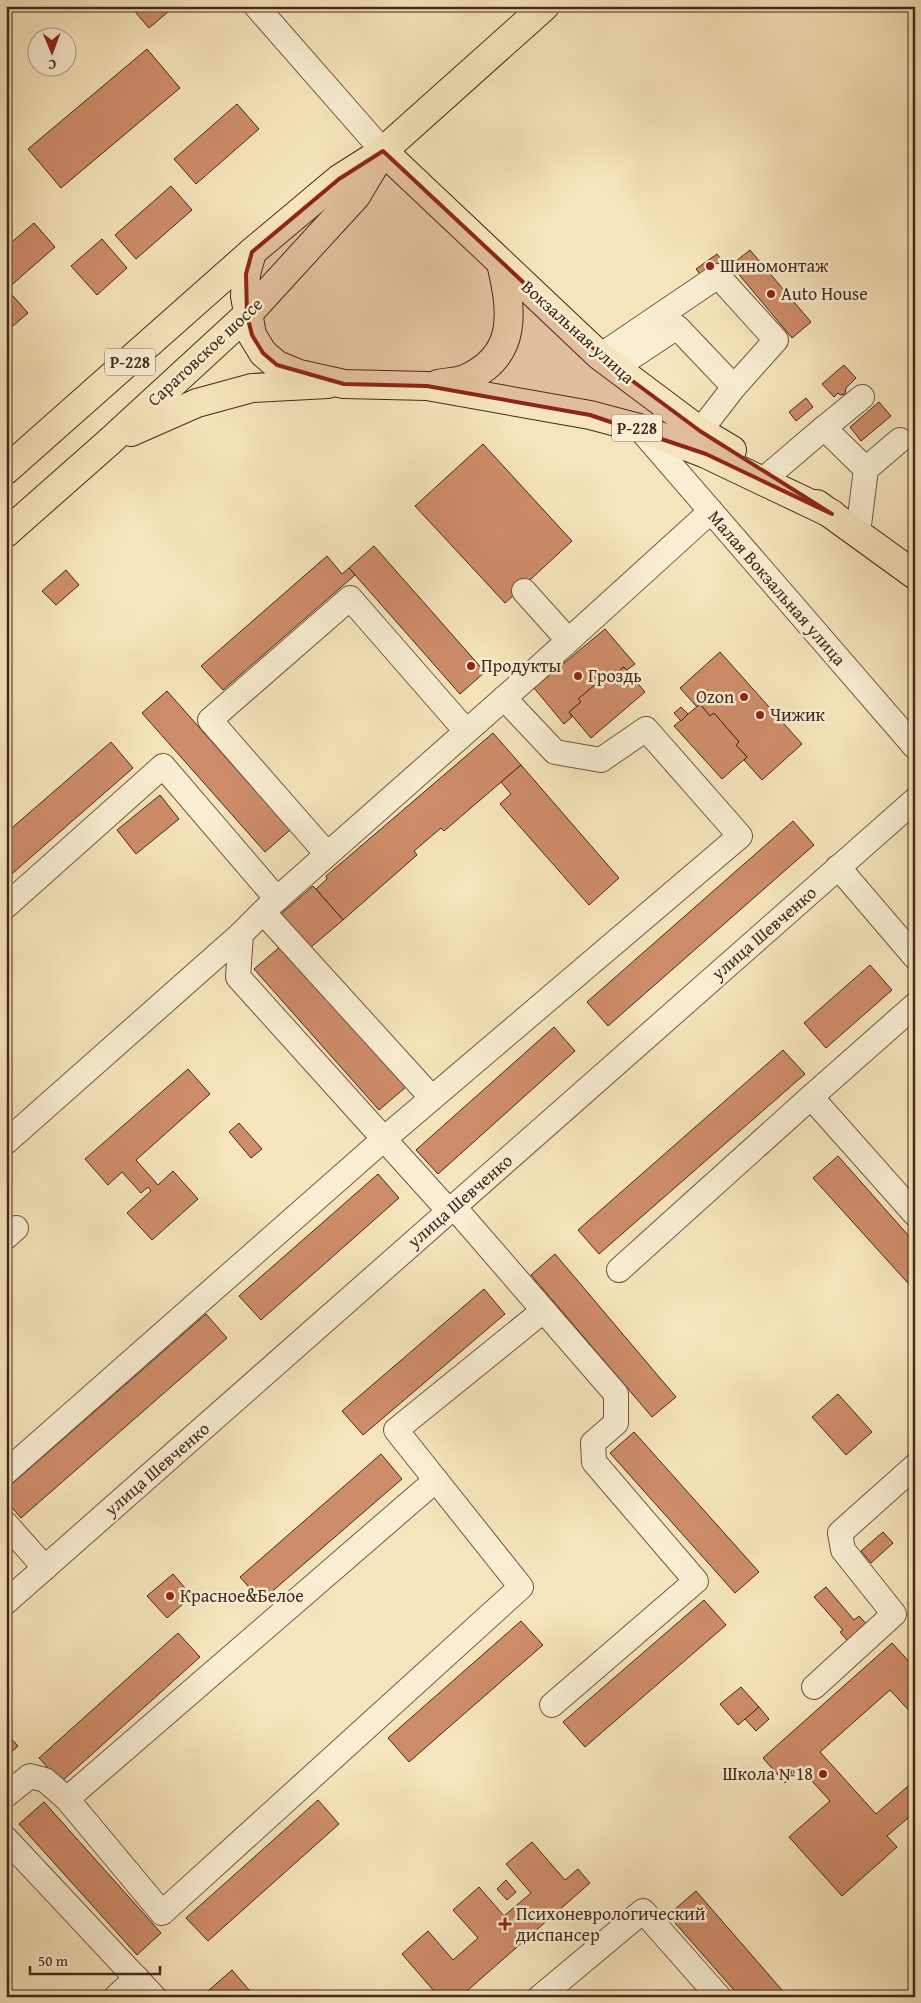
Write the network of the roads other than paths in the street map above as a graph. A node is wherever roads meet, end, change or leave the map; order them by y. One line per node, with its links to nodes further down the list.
1 (256, 6): 3 (street)
2 (545, 6): 3 (main road, Саратовское шоссе)
3 (383, 151): 4 (main road, Саратовское шоссе / Р-228); 5 (main road, Вокзальная улица / Р-228); 6 (main road, Саратовское шоссе)
4 (252, 252): 6 (main road); 18 (main road, Саратовское шоссе / Р-228)
5 (501, 262): 7 (main road, Вокзальная улица / Р-228); 9 (main road)
6 (247, 315): 8 (main road); 16 (main road, Саратовское шоссе)
7 (607, 362): 10 (street); 10 (street); 14 (main road, Вокзальная улица / Р-228)
8 (344, 384): 9 (main road, Р-228); 16 (main road, Р-228)
9 (427, 386): 12 (main road, Р-228)
10 (734, 387): 14 (street)
11 (862, 397): 13 (street)
12 (639, 428): 20 (street, Малая Вокзальная улица); 21 (main road, Р-228)
13 (824, 428): 17 (street); 19 (street)
14 (700, 431): 19 (main road, Вокзальная улица / Р-228)
15 (900, 440): 17 (street)
16 (110, 442): 22 (main road, Саратовское шоссе)
17 (866, 469): 23 (street)
18 (6, 470)
19 (770, 474): 21 (main road, Вокзальная улица / Р-228)
20 (711, 512): 26 (street); 29 (street, Малая Вокзальная улица)
21 (832, 514): 23 (main road, Вокзальная улица / Р-228)
22 (6, 533)
23 (858, 533): 24 (main road, Вокзальная улица / Р-228)
24 (915, 575)
25 (524, 591): 26 (street)
26 (568, 640): 27 (street)
27 (504, 698): 28 (street); 39 (street)
28 (466, 731): 31 (street); 31 (street)
29 (915, 747)
30 (915, 800): 32 (street, улица Шевченко)
31 (327, 854): 33 (street)
32 (838, 867): 36 (street); 42 (street, улица Шевченко)
33 (270, 905): 34 (street); 35 (street); 39 (street)
34 (6, 906)
35 (241, 934): 40 (street); 41 (street)
36 (915, 957)
37 (915, 1005): 38 (street)
38 (811, 1097): 43 (street); 44 (street)
39 (432, 1098): 40 (street)
40 (384, 1139): 42 (street); 47 (street)
41 (6, 1142)
42 (451, 1209): 45 (street); 50 (street, улица Шевченко)
43 (915, 1214)
44 (619, 1270)
45 (543, 1310): 48 (street); 53 (street)
46 (915, 1466): 52 (street)
47 (6, 1472)
48 (436, 1480): 55 (street); 55 (street)
49 (6, 1524): 50 (street)
50 (45, 1568): 51 (street, улица Шевченко)
51 (6, 1602)
52 (814, 1687)
53 (552, 1705)
54 (6, 1794): 55 (street)
55 (67, 1799)
56 (6, 1838): 57 (street)
57 (137, 1978): 58 (street); 59 (street)
58 (116, 1997)
59 (154, 1997)
60 (540, 1997): 61 (street)
61 (719, 1997)

